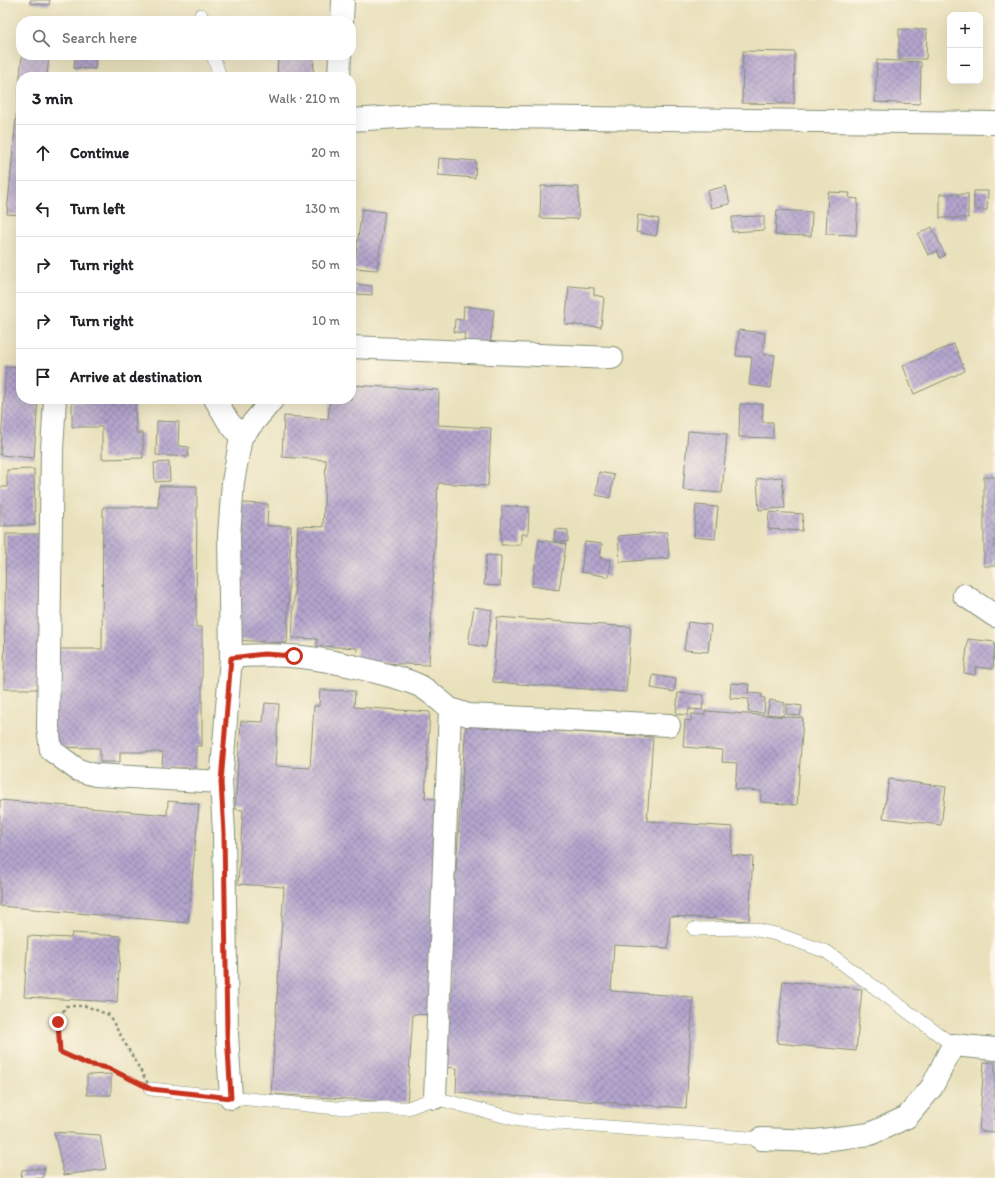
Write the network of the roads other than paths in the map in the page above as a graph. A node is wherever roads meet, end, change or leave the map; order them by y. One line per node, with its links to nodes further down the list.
1 (215, 60): 3 (lane)
2 (340, 60): 4 (street)
3 (218, 72)
4 (339, 72)
5 (356, 120): 6 (street)
6 (995, 123)
7 (356, 347): 8 (street)
8 (612, 358)
9 (55, 404): 18 (street)
10 (218, 404): 12 (street)
11 (269, 404): 12 (street)
12 (241, 437): 15 (street)
13 (964, 595): 14 (street)
14 (995, 616)
15 (231, 658): 16 (street); 18 (street)
16 (450, 709): 17 (street); 24 (street)
17 (670, 725)
18 (221, 782): 23 (street)
19 (694, 929): 20 (lane)
20 (952, 1045): 21 (street); 25 (street)
21 (995, 1049)
22 (151, 1089): 23 (lane)
23 (231, 1098): 24 (lane)
24 (435, 1098): 25 (lane)
25 (760, 1139)

